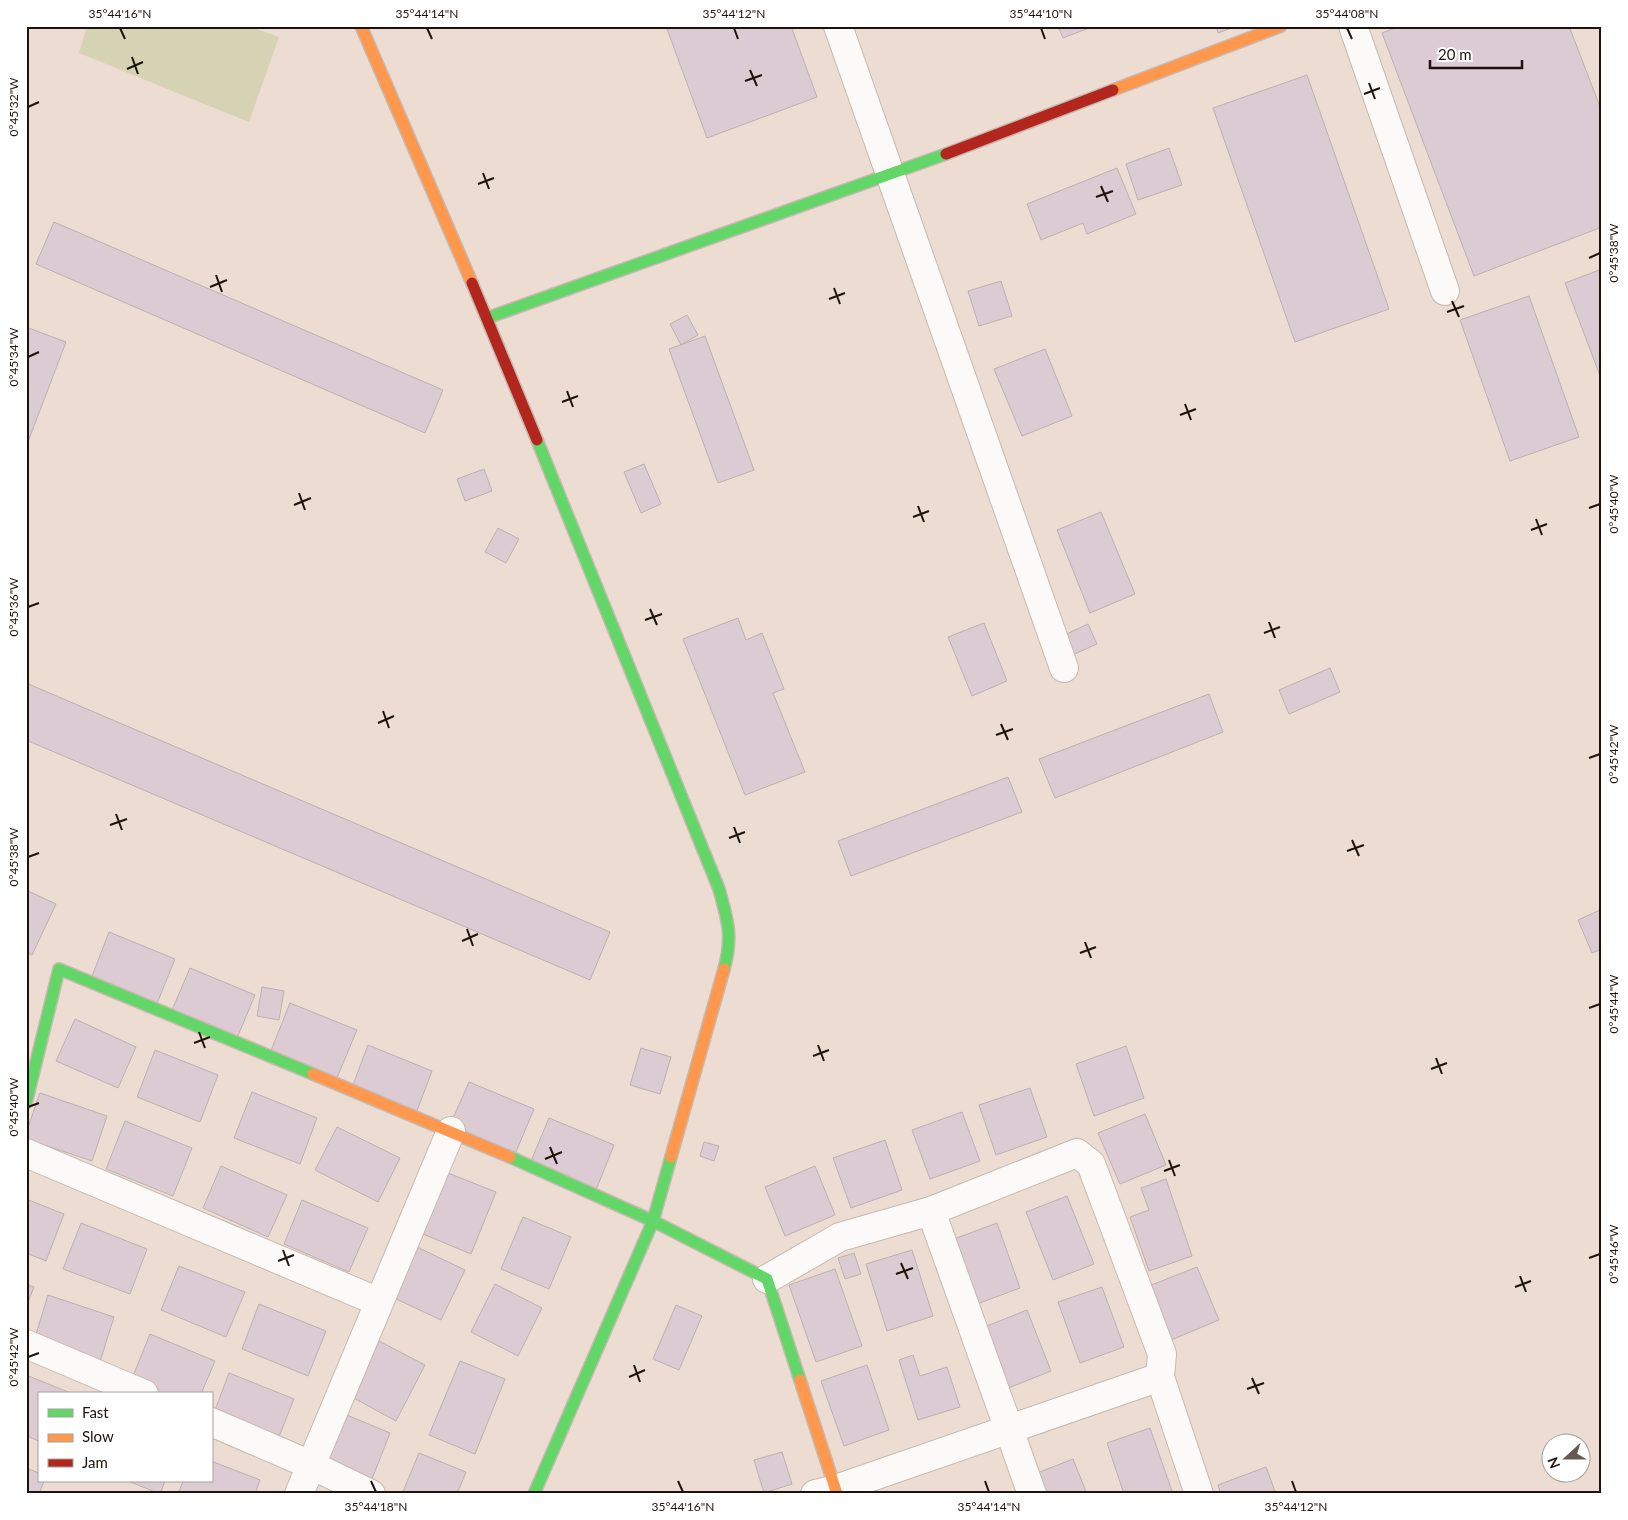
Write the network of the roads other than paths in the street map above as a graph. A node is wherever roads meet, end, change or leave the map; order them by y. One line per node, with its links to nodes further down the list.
1 (361, 26): 7 (street)
2 (838, 26): 5 (street)
3 (1281, 26): 5 (street)
4 (1353, 26): 6 (street)
5 (890, 175): 7 (street); 8 (street)
6 (1445, 291)
7 (487, 318): 13 (street)
8 (1064, 668)
9 (26, 1103): 10 (street)
10 (451, 1131): 13 (street); 15 (street)
11 (26, 1153): 15 (street)
12 (931, 1211): 14 (street); 17 (street); 20 (street)
13 (653, 1221): 14 (street); 25 (street)
14 (767, 1279): 22 (street)
15 (379, 1302): 21 (street)
16 (26, 1344): 18 (street)
17 (1160, 1376): 20 (street); 27 (street)
18 (139, 1392)
19 (212, 1422): 21 (street)
20 (1010, 1430): 22 (street); 26 (street)
21 (311, 1465): 23 (street); 24 (street)
22 (830, 1492)
23 (299, 1494)
24 (371, 1494)
25 (534, 1494)
26 (1032, 1494)
27 (1199, 1494)

